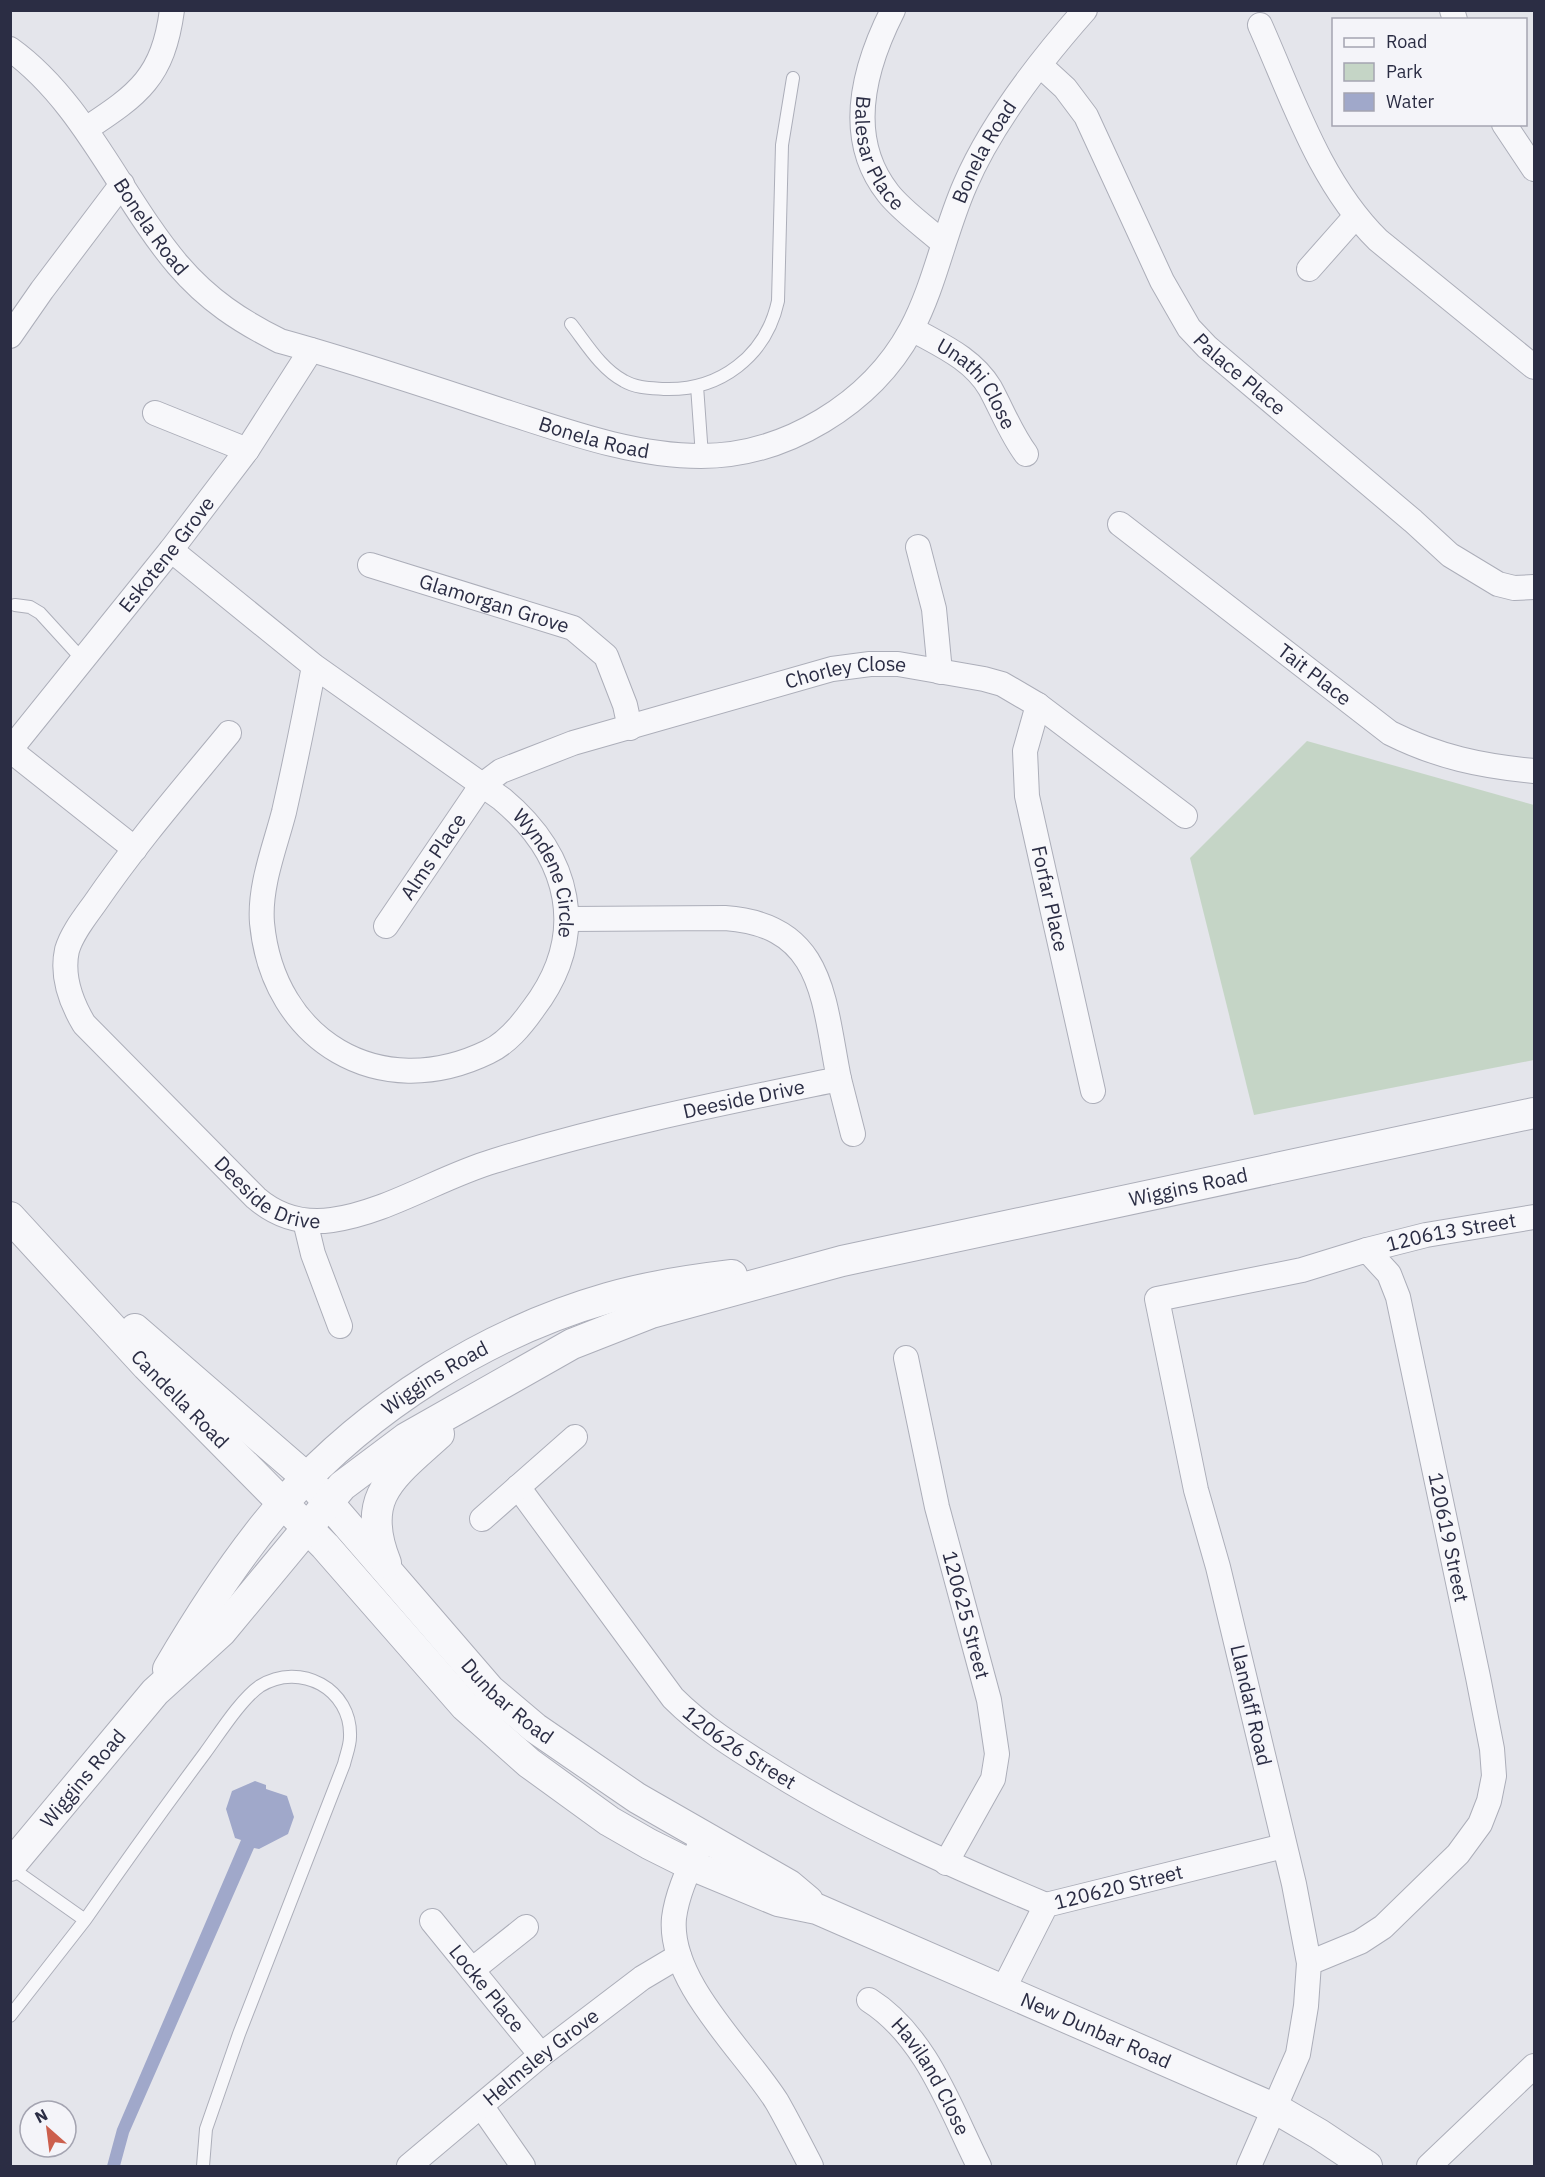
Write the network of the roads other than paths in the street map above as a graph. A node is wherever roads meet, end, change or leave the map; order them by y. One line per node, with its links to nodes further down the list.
1 (172, 10): 9 (street)
2 (893, 10): 13 (street, Balesar Place)
3 (1085, 10): 6 (street, Bonela Road)
4 (1260, 25): 12 (street)
5 (10, 49): 9 (street, Bonela Road)
6 (1041, 66): 13 (street, Bonela Road); 29 (street, Palace Place)
7 (793, 78): 20 (lane)
8 (1505, 126): 10 (street)
9 (86, 129): 11 (street, Bonela Road)
10 (1534, 169)
11 (122, 184): 17 (street); 18 (street, Bonela Road)
12 (1355, 217): 14 (street); 19 (street)
13 (942, 242): 16 (street, Bonela Road)
14 (1309, 269)
15 (571, 324): 20 (lane)
16 (912, 329): 23 (street, Unathi Close); 24 (street, Bonela Road)
17 (10, 336)
18 (311, 350): 22 (street, Eskotene Grove); 24 (street, Bonela Road)
19 (1534, 367)
20 (697, 386): 24 (lane)
21 (154, 413): 22 (street)
22 (247, 450): 27 (street, Eskotene Grove)
23 (1026, 454)
24 (702, 456)
25 (1120, 524): 38 (street, Tait Place)
26 (918, 547): 33 (street)
27 (171, 550): 31 (street, Eskotene Grove); 32 (street, Wyndene Circle)
28 (370, 565): 35 (street, Glamorgan Grove)
29 (1534, 587)
30 (15, 605): 31 (lane)
31 (81, 659): 37 (street, Eskotene Grove)
32 (314, 666): 39 (street, Wyndene Circle); 42 (street, Wyndene Circle)
33 (940, 672): 34 (street, Chorley Close); 35 (street, Chorley Close)
34 (1038, 705): 40 (street, Chorley Close); 45 (street, Forfar Place)
35 (630, 728): 39 (street, Chorley Close)
36 (229, 733): 41 (street, Deeside Drive)
37 (10, 750): 41 (street)
38 (1534, 771)
39 (481, 786): 42 (street, Wyndene Circle); 43 (street, Alms Place)
40 (1185, 816)
41 (135, 849): 50 (street, Deeside Drive)
42 (568, 919): 44 (street)
43 (386, 926)
44 (838, 1079): 47 (street); 50 (street, Deeside Drive)
45 (1093, 1091)
46 (1534, 1113): 52 (street, Wiggins Road)
47 (853, 1134)
48 (10, 1217): 53 (street, Candella Road)
49 (1534, 1217): 51 (street, 120613 Street)
50 (305, 1221): 54 (street)
51 (1367, 1250): 67 (street, Llandaff Road); 77 (street, 120619 Street)
52 (842, 1261): 56 (street, Wiggins Road); 58 (street, Wiggins Road)
53 (58, 1266): 58 (street, Candella Road); 61 (street, Candella Road)
54 (340, 1326)
55 (906, 1358): 68 (street, 120625 Street)
56 (487, 1390): 60 (street, Wiggins Road); 64 (street)
57 (575, 1437): 59 (street)
58 (307, 1478): 60 (street, Candella Road); 61 (street, Wiggins Road)
59 (518, 1488): 62 (street); 68 (street, 120626 Street)
60 (328, 1501): 63 (street, Wiggins Road); 64 (street, Dunbar Road)
61 (284, 1503): 63 (street, Candella Road); 65 (street, Wiggins Road)
62 (482, 1519)
63 (306, 1527): 65 (street, Wiggins Road); 69 (street, Dunbar Road)
64 (391, 1574): 66 (street, Dunbar Road)
65 (155, 1692): 70 (street, Wiggins Road)
66 (704, 1837): 69 (street); 72 (street, New Dunbar Road)
67 (1284, 1846): 71 (street, 120620 Street); 77 (street, Llandaff Road)
68 (946, 1863): 71 (street, 120626 Street)
69 (691, 1865): 72 (street, New Dunbar Road); 76 (street)
70 (10, 1867): 73 (lane)
71 (1046, 1905): 79 (street, 120620 Street)
72 (817, 1909): 79 (street, New Dunbar Road)
73 (85, 1920): 81 (lane); 86 (lane)
74 (432, 1921): 78 (street, Locke Place)
75 (526, 1927): 78 (street)
76 (679, 1956): 82 (street, Helmsley Grove); 89 (street)
77 (1309, 1963): 85 (street, Llandaff Road)
78 (472, 1970): 82 (street, Locke Place)
79 (1003, 1990): 85 (street, New Dunbar Road)
80 (869, 2000): 90 (street, Haviland Close)
81 (10, 2016)
82 (540, 2055): 84 (street, Helmsley Grove)
83 (1534, 2066): 93 (street)
84 (482, 2106): 87 (street, Helmsley Grove); 88 (street)
85 (1276, 2109): 91 (street, Llandaff Road); 92 (street, New Dunbar Road)
86 (203, 2166)
87 (409, 2166)
88 (523, 2166)
89 (811, 2166)
90 (979, 2166)
91 (1249, 2166)
92 (1367, 2166)
93 (1429, 2166)

